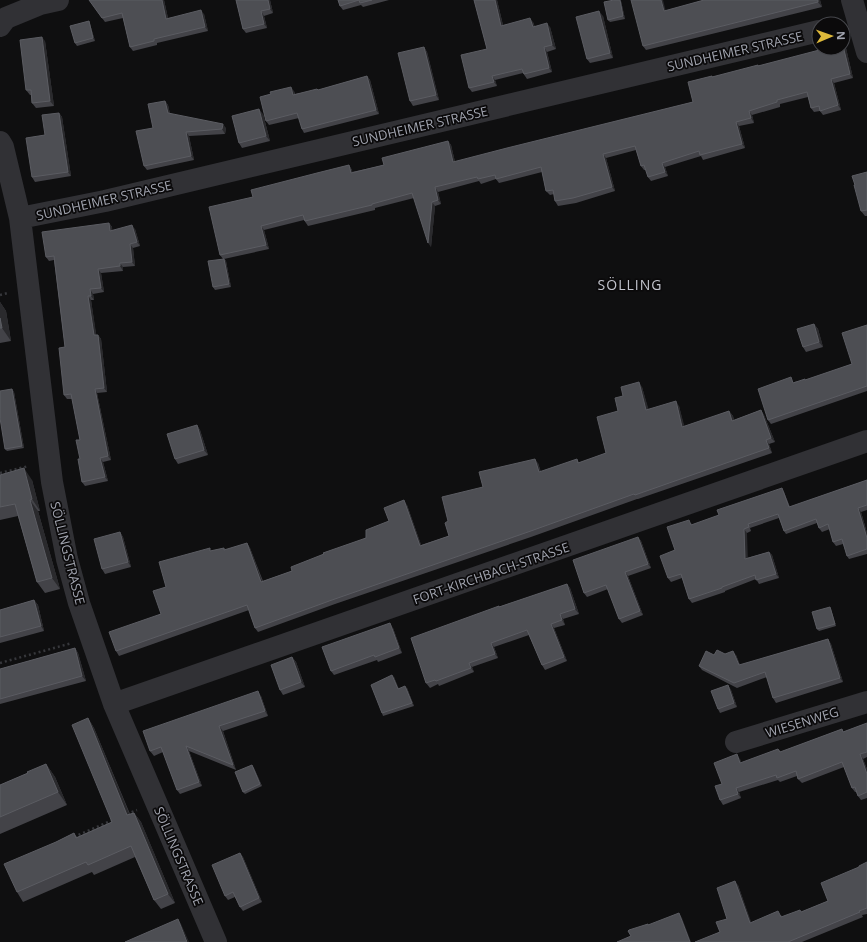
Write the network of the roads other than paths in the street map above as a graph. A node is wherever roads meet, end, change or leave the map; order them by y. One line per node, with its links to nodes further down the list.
1 (58, 0): 4 (street)
2 (852, 0): 3 (street)
3 (856, 22): 6 (street)
4 (0, 26)
5 (811, 33): 8 (street, SUNDHEIMER STRASSE)
6 (867, 52)
7 (0, 142): 8 (street, SÖLLINGSTRASSE)
8 (20, 218): 11 (street, SÖLLINGSTRASSE)
9 (867, 442): 11 (street, FORT-KIRCHBACH-STRASSE)
10 (867, 702): 12 (street, WIESENWEG)
11 (114, 704): 13 (street, SÖLLINGSTRASSE)
12 (736, 742)
13 (216, 942)

